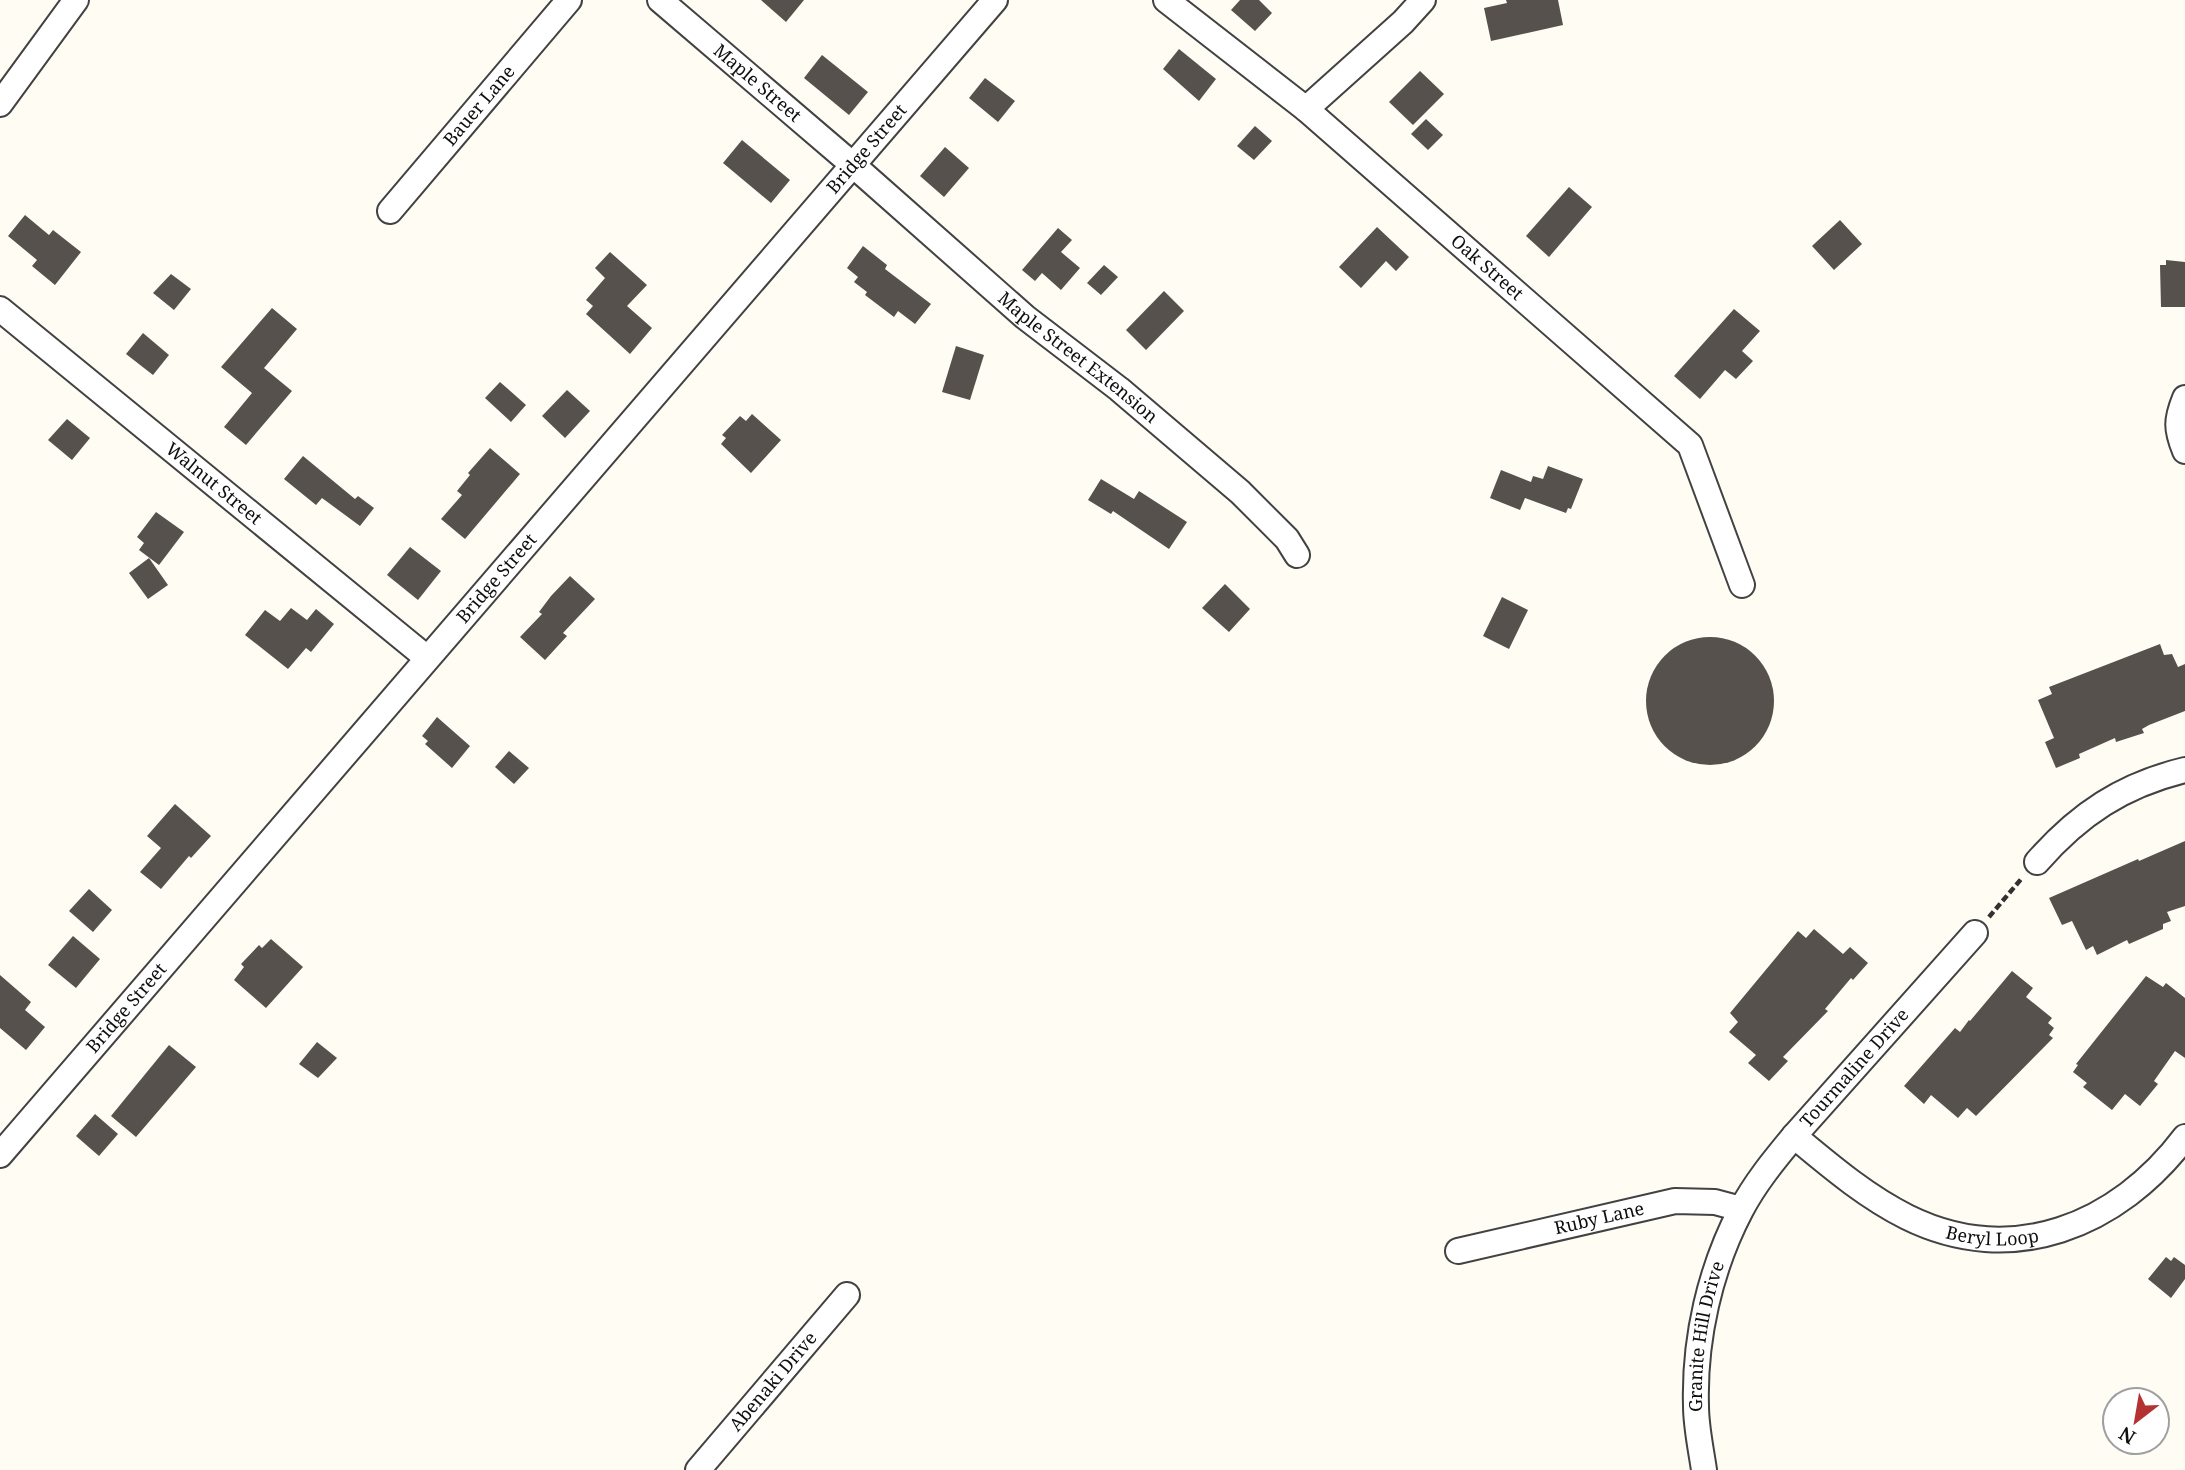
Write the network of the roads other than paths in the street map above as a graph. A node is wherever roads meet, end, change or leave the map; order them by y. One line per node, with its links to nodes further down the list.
1 (76, 0): 7 (street)
2 (569, 0): 10 (street, Bauer Lane)
3 (660, 0): 9 (street, Maple Street)
4 (995, 0): 9 (street, Bridge Street)
5 (1166, 0): 8 (street, Oak Street)
6 (1423, 0): 8 (street)
7 (0, 104)
8 (1306, 109): 15 (street, Oak Street)
9 (853, 165): 14 (street, Maple Street Extension); 16 (street, Bridge Street)
10 (390, 211)
11 (0, 309): 16 (street, Walnut Street)
12 (2185, 398): 13 (street)
13 (2185, 451)
14 (1297, 555)
15 (1742, 585)
16 (427, 658): 22 (street, Bridge Street)
17 (2185, 770): 18 (street)
18 (2037, 862)
19 (1975, 933): 20 (street, Tourmaline Drive)
20 (1794, 1136): 21 (street, Beryl Loop); 23 (street, Tourmaline Drive)
21 (2185, 1137)
22 (0, 1156)
23 (1741, 1209): 24 (street, Ruby Lane); 27 (street, Granite Hill Drive)
24 (1458, 1251)
25 (847, 1294): 26 (street, Abenaki Drive)
26 (698, 1470)
27 (1704, 1470)

